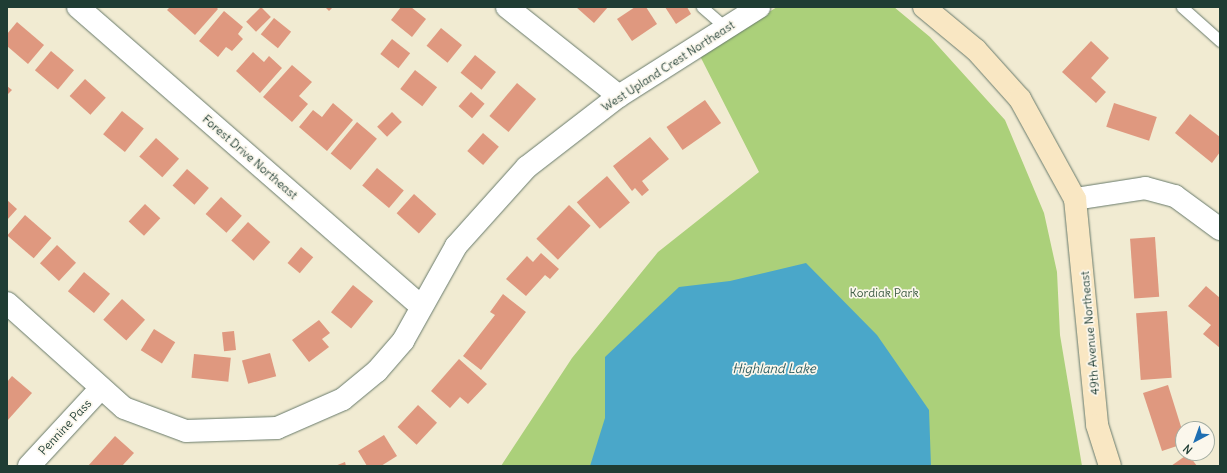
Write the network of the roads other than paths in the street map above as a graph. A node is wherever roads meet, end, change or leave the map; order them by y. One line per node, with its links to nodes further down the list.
1 (78, 7): 13 (street, Forest Drive Northeast)
2 (507, 7): 9 (street)
3 (702, 7): 7 (lane)
4 (759, 7): 7 (street, West Upland Crest Northeast)
5 (924, 7): 10 (street)
6 (1182, 7): 8 (lane)
7 (726, 28): 9 (street, West Upland Crest Northeast)
8 (1220, 41)
9 (619, 96): 13 (street, West Upland Crest Northeast)
10 (1075, 199): 11 (street); 16 (street, 49th Avenue Northeast)
11 (1220, 229)
12 (7, 304): 14 (street, West Upland Crest Northeast)
13 (421, 306): 14 (street, West Upland Crest Northeast)
14 (101, 388): 15 (street, Pennine Pass)
15 (29, 466)
16 (1110, 466)

